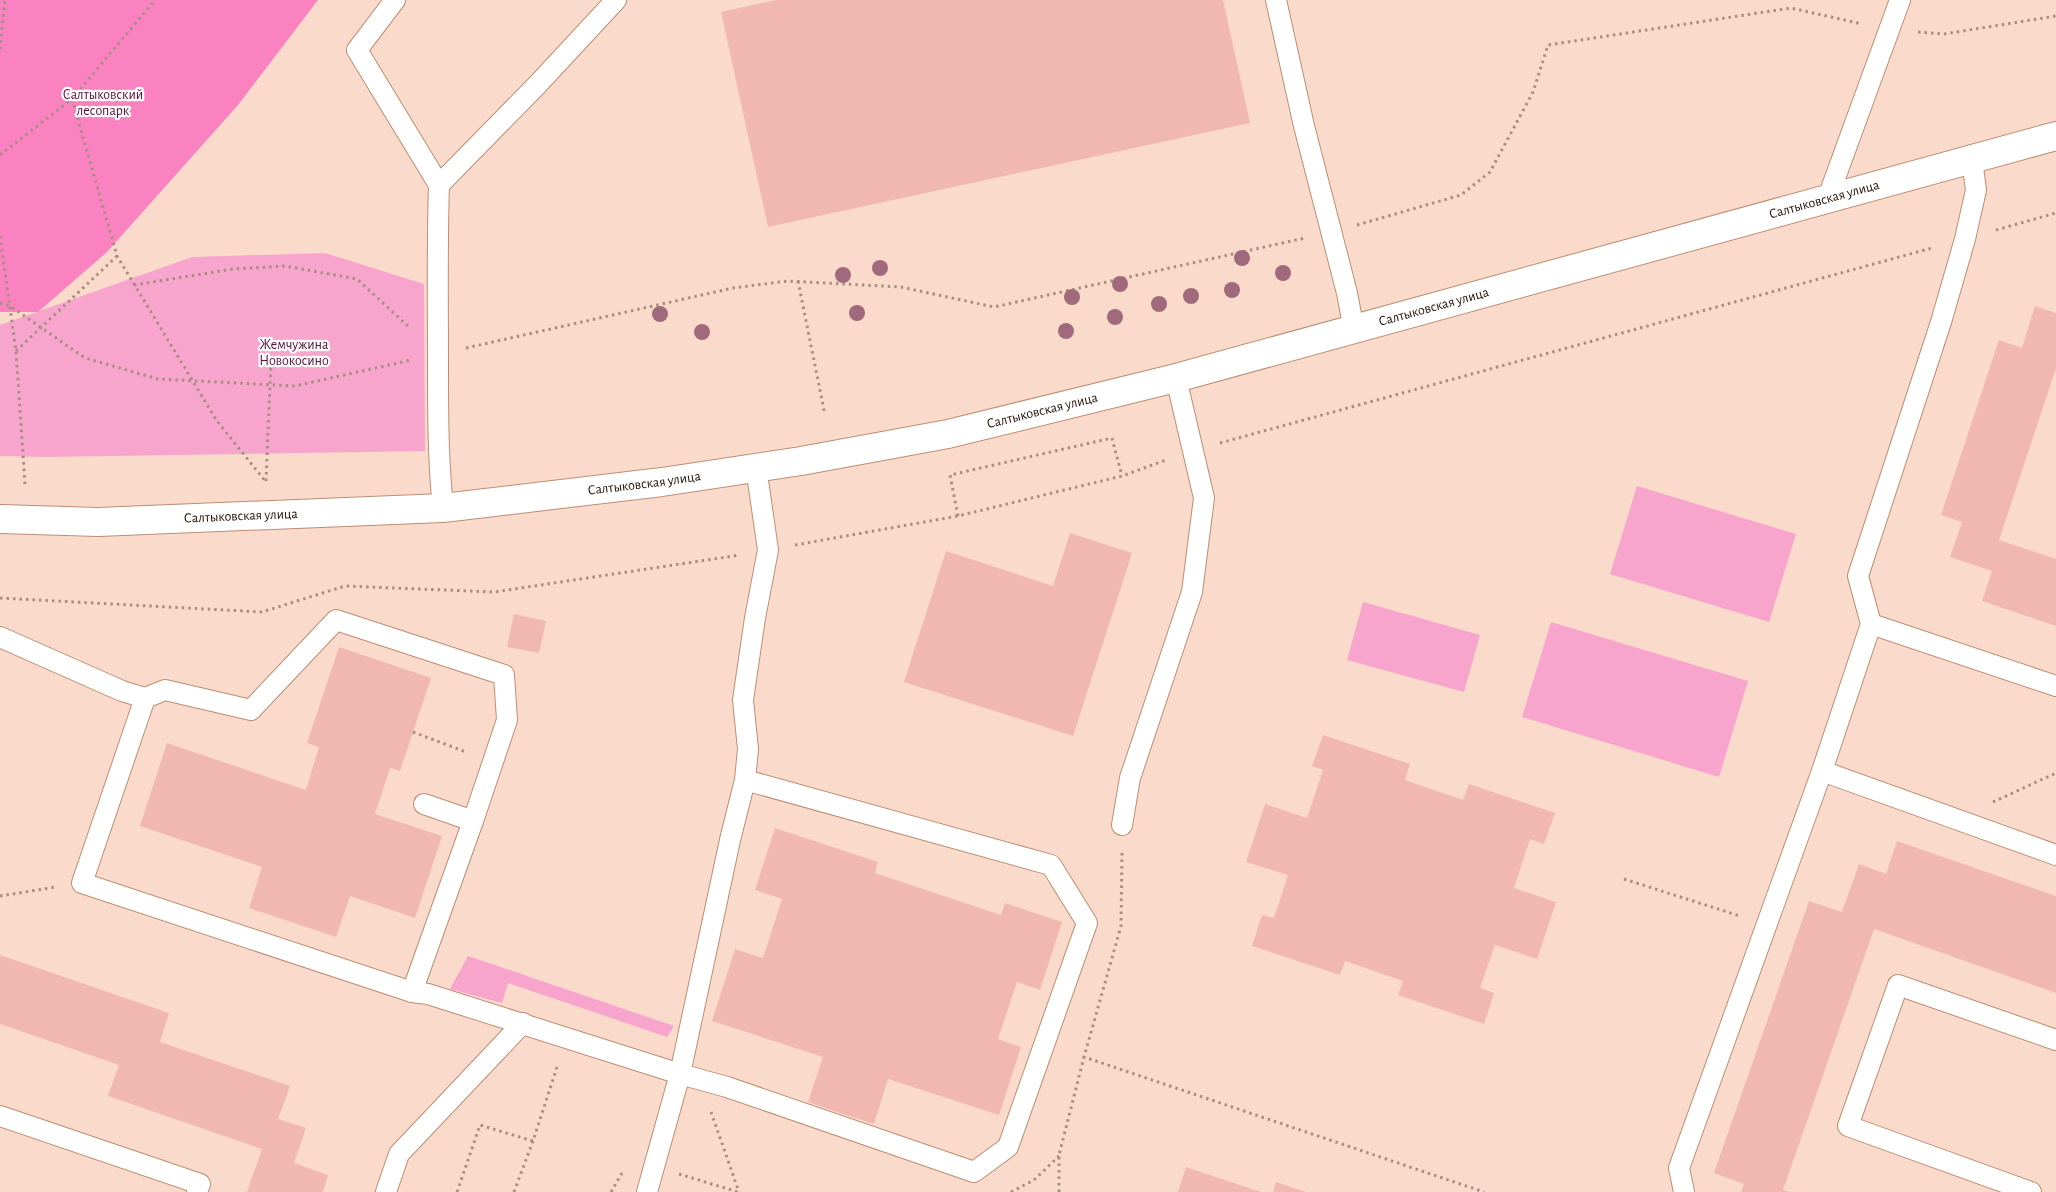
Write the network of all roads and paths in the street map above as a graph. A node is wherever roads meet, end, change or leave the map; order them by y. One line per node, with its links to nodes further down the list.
1 (5, 0): 9 (path)
2 (155, 0): 10 (path)
3 (395, 0): 14 (lane)
4 (616, 0): 14 (lane)
5 (1276, 0): 17 (lane)
6 (1900, 0): 8 (lane)
7 (2056, 16): 8 (path)
8 (1889, 30): 15 (lane); 17 (path)
9 (0, 50)
10 (72, 99): 12 (path); 20 (path)
11 (2056, 136): 13 (street, Салтыковская улица)
12 (0, 155)
13 (1972, 160): 15 (street, Салтыковская улица); 19 (lane)
14 (439, 185): 28 (lane)
15 (1827, 200): 26 (street, Салтыковская улица)
16 (2056, 213): 19 (path)
17 (1331, 233): 21 (path); 26 (lane)
18 (0, 236): 24 (path)
19 (1965, 239): 34 (path); 44 (lane)
20 (117, 256): 22 (path); 25 (path)
21 (798, 281): 28 (path); 33 (path)
22 (134, 285): 28 (path); 31 (path)
23 (0, 303): 24 (path)
24 (10, 306): 25 (path); 27 (path)
25 (40, 328): 27 (path); 31 (path)
26 (1354, 330): 30 (street, Салтыковская улица)
27 (16, 351): 37 (path)
28 (438, 354): 32 (path); 38 (lane)
29 (271, 361): 32 (path)
30 (1176, 378): 34 (lane); 35 (street, Салтыковская улица)
31 (192, 380): 32 (path); 32 (path)
32 (269, 385)
33 (825, 415)
34 (1193, 450): 36 (path); 56 (lane)
35 (756, 467): 38 (street, Салтыковская улица); 42 (lane)
36 (1122, 476): 39 (path); 39 (path)
37 (26, 484)
38 (443, 508): 40 (street, Салтыковская улица)
39 (958, 516): 42 (path)
40 (0, 519): 41 (lane)
41 (0, 535)
42 (768, 550): 43 (path); 52 (lane)
43 (0, 598)
44 (1871, 624): 46 (lane); 50 (lane)
45 (0, 637): 47 (lane)
46 (2056, 686)
47 (145, 698): 49 (lane); 59 (lane)
48 (413, 732): 49 (path)
49 (492, 762): 55 (lane)
50 (1822, 771): 54 (lane); 61 (lane)
51 (2056, 773): 54 (path)
52 (745, 780): 67 (lane); 68 (lane)
53 (424, 804): 55 (lane)
54 (1956, 819): 57 (lane)
55 (473, 821): 62 (lane)
56 (1122, 825): 66 (path)
57 (2056, 855)
58 (1624, 879): 61 (path)
59 (82, 883): 60 (path); 62 (lane)
60 (0, 896)
61 (1766, 925): 82 (lane)
62 (412, 992): 63 (lane)
63 (523, 1023): 64 (lane); 74 (lane)
64 (567, 1038): 67 (lane); 70 (path)
65 (2056, 1040): 83 (lane)
66 (1084, 1057): 71 (path); 81 (path)
67 (680, 1074): 68 (lane); 72 (lane)
68 (700, 1078): 78 (path)
69 (0, 1116): 73 (lane)
70 (533, 1141): 75 (path); 76 (path)
71 (1059, 1155): 79 (path); 80 (path)
72 (655, 1167): 77 (lane); 78 (path)
73 (197, 1192)
74 (386, 1192)
75 (457, 1192)
76 (514, 1192)
77 (647, 1192)
78 (739, 1192)
79 (1010, 1192)
80 (1059, 1192)
81 (1484, 1192)
82 (1684, 1192)
83 (2031, 1192)

